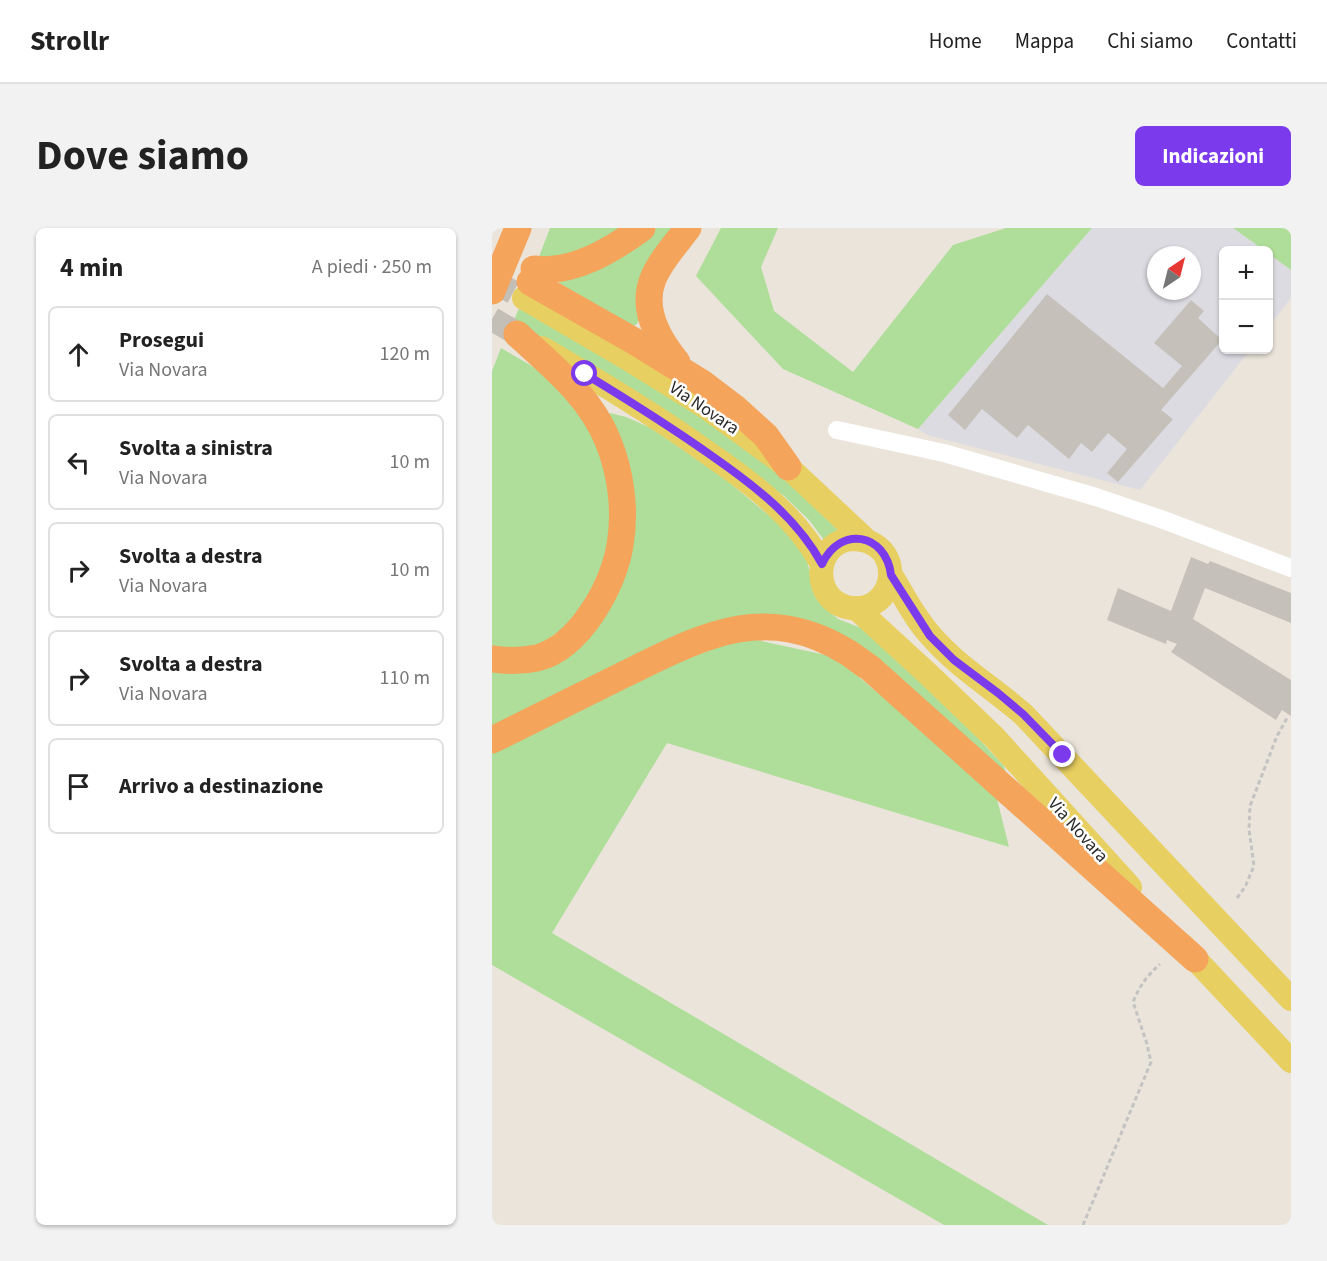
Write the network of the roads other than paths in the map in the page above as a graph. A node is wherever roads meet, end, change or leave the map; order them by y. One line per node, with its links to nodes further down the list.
1 (518, 228): 5 (highway)
2 (642, 228): 4 (highway)
3 (688, 228): 7 (highway)
4 (529, 283): 7 (highway); 9 (main road, Via Novara)
5 (492, 291)
6 (514, 332): 11 (main road, Via Novara); 15 (highway)
7 (685, 372): 9 (highway)
8 (837, 430): 12 (street)
9 (788, 467): 10 (main road, Via Novara)
10 (867, 541): 11 (main road); 13 (main road, Via Novara)
11 (822, 564): 14 (main road, Via Novara)
12 (1291, 568)
13 (891, 575): 14 (main road); 18 (main road, Via Novara)
14 (856, 609): 17 (main road, Via Novara)
15 (492, 659)
16 (492, 740): 17 (highway)
17 (1195, 959): 19 (main road, Via Novara)
18 (1291, 999)
19 (1291, 1061)

